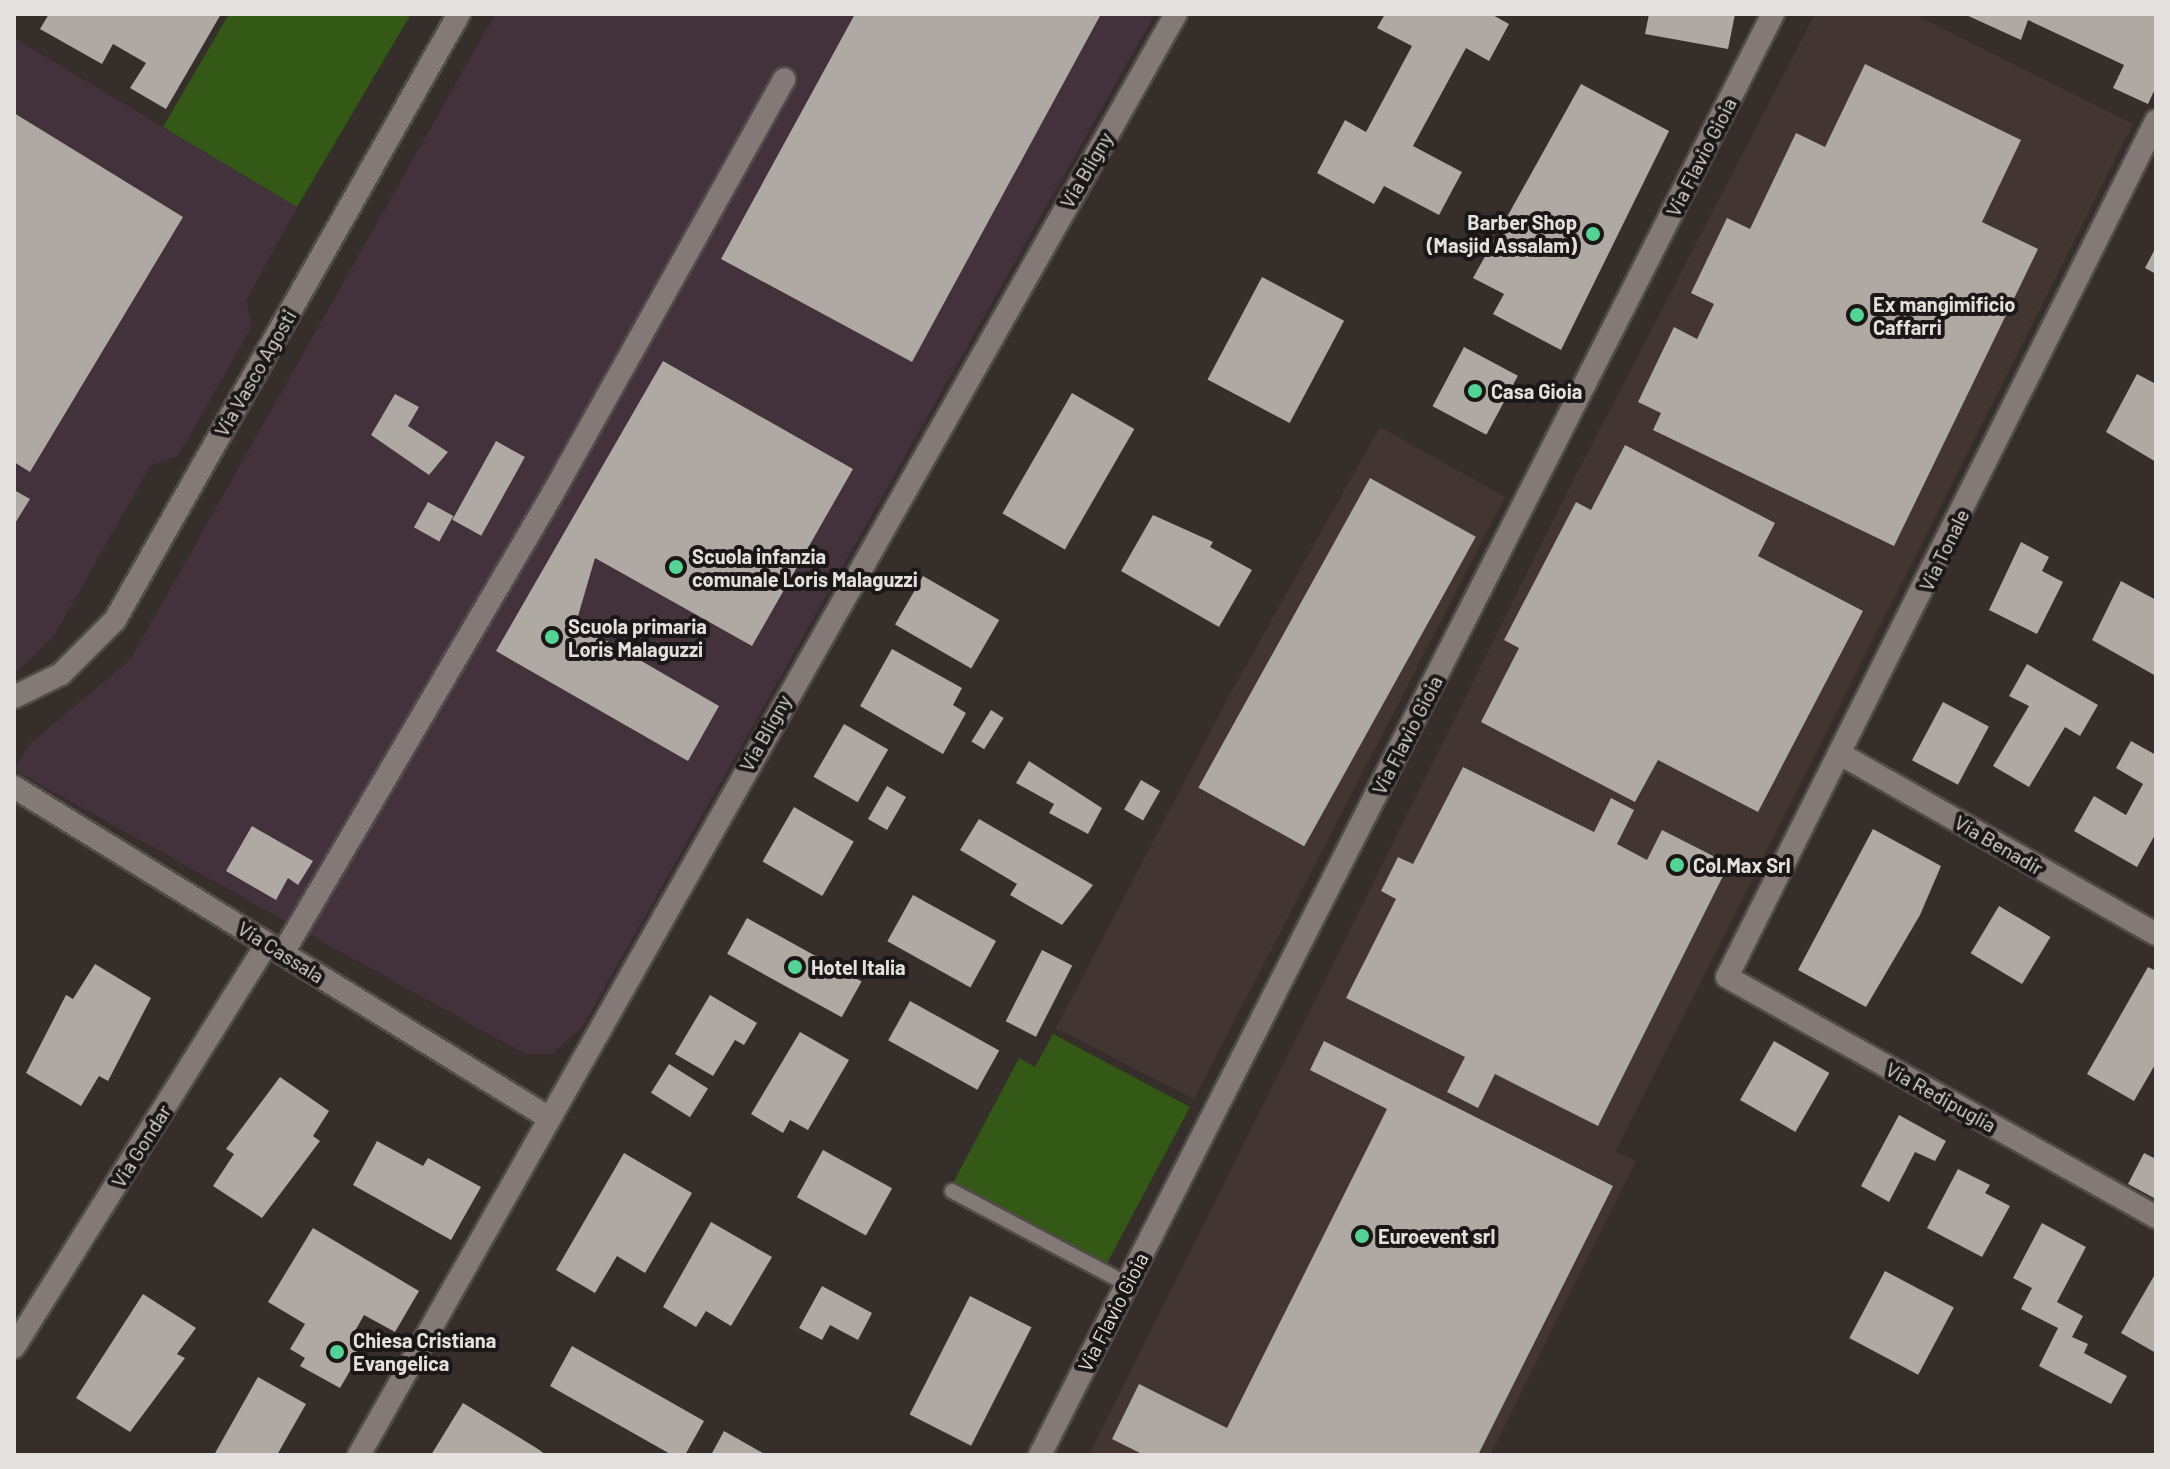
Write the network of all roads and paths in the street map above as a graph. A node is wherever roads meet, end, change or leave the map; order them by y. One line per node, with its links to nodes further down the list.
1 (459, 14): 6 (street, Via Vasco Agosti)
2 (1176, 14): 12 (street, Via Bligny)
3 (1773, 14): 15 (street, Via Flavio Gioia)
4 (784, 79): 10 (street, Via Gondar)
5 (2156, 121): 7 (street, Via Tonale)
6 (14, 697)
7 (1842, 755): 9 (street, Via Benadir); 11 (street, Via Tonale)
8 (14, 787): 10 (street, Via Cassala)
9 (2156, 934)
10 (275, 948): 12 (street, Via Cassala); 16 (street, Via Gondar)
11 (1727, 977): 14 (street, Via Redipuglia)
12 (549, 1118): 17 (street, Via Bligny)
13 (952, 1191): 15 (lane)
14 (2156, 1217)
15 (1127, 1284): 18 (street, Via Flavio Gioia)
16 (14, 1347)
17 (359, 1455)
18 (1040, 1455)

